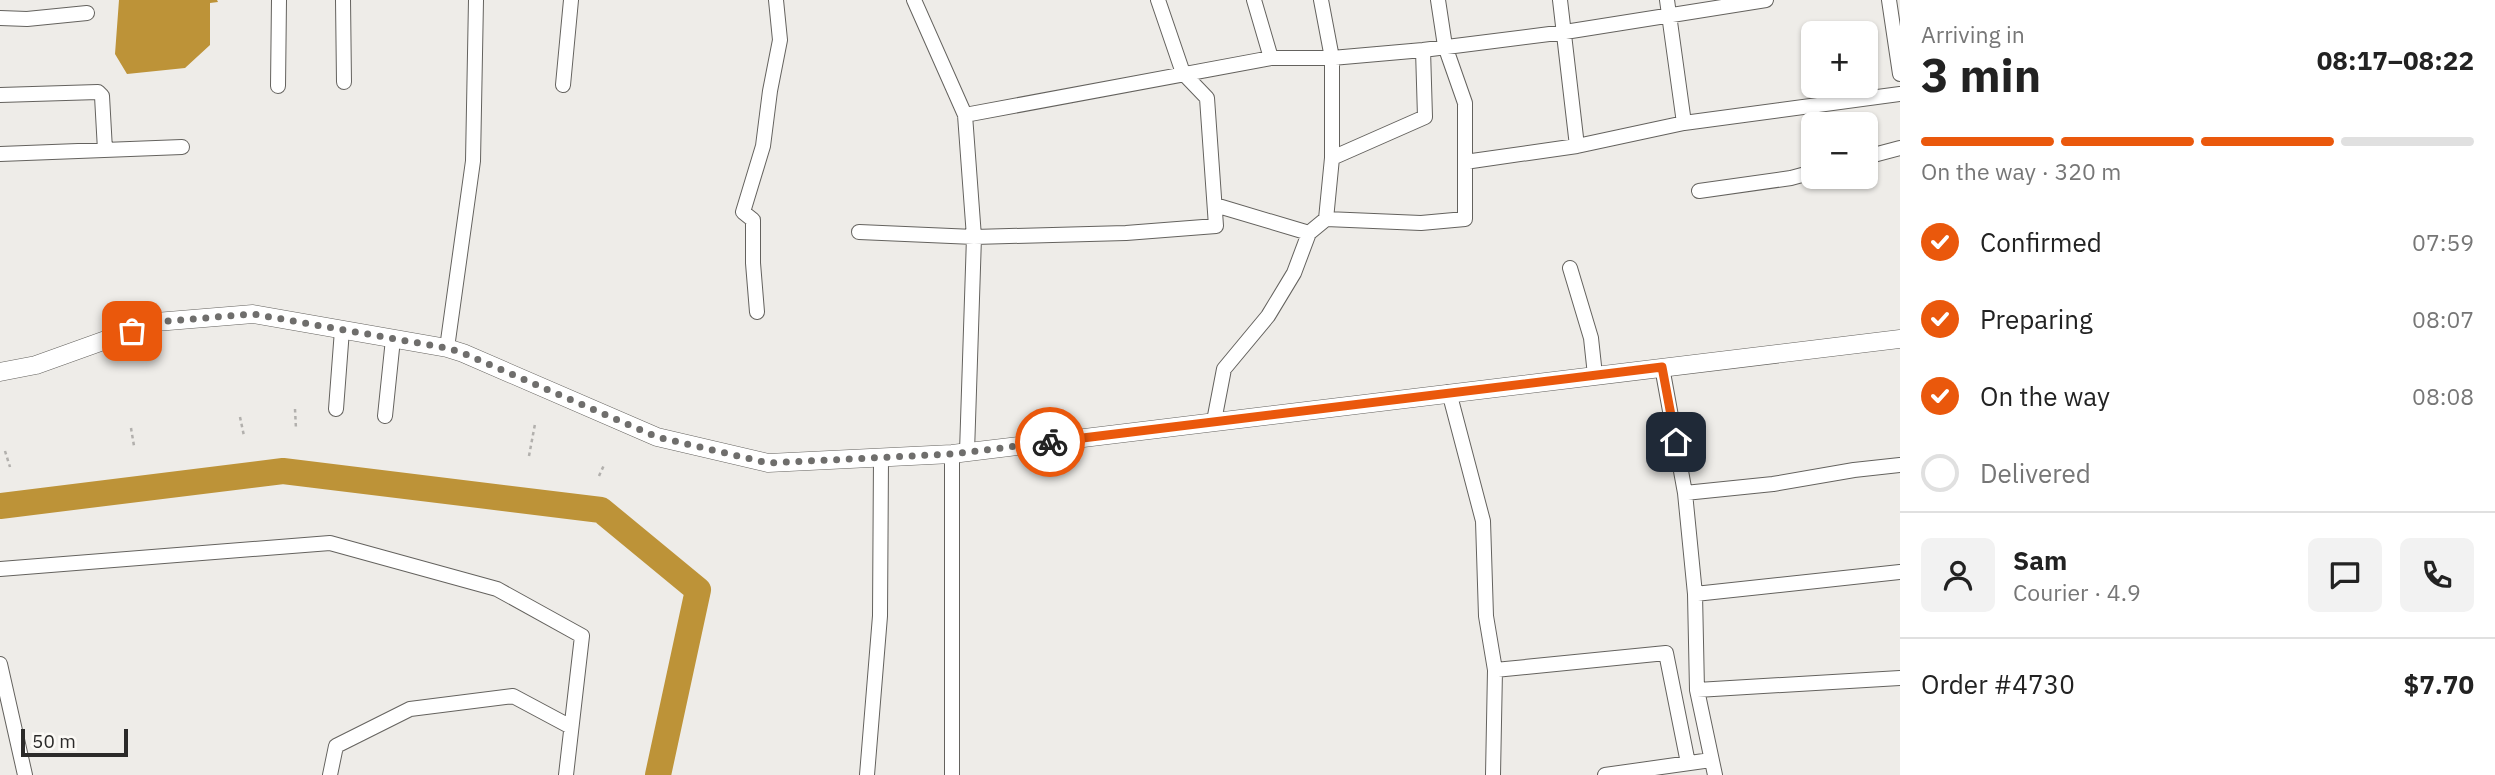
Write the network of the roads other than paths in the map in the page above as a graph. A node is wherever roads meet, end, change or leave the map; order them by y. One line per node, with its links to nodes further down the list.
1 (279, 0): 27 (street)
2 (343, 0): 25 (street)
3 (476, 0): 52 (street)
4 (572, 0): 26 (street)
5 (776, 0): 48 (street)
6 (914, 0): 30 (street)
7 (1158, 0): 23 (street)
8 (1254, 0): 21 (street)
9 (1321, 0): 22 (street)
10 (1438, 0): 19 (street)
11 (1560, 0): 18 (street)
12 (1667, 0): 16 (street)
13 (1766, 0): 16 (street)
14 (1889, 0): 24 (street)
15 (88, 13): 17 (street)
16 (1670, 16): 18 (street); 31 (street)
17 (0, 18)
18 (1565, 32): 19 (street); 32 (street)
19 (1445, 46): 20 (street); 39 (street)
20 (1423, 50): 22 (street); 38 (street)
21 (1271, 58): 22 (street); 23 (street)
22 (1332, 58): 38 (street)
23 (1183, 73): 30 (street); 42 (street)
24 (1900, 74)
25 (344, 82)
26 (564, 85)
27 (278, 86)
28 (1900, 94): 31 (street)
29 (0, 95): 35 (street)
30 (965, 115): 46 (street)
31 (1684, 123): 32 (street)
32 (1577, 146): 39 (street)
33 (182, 147): 35 (street)
34 (1900, 148): 37 (street)
35 (105, 150): 36 (street)
36 (0, 154)
37 (1878, 154)
38 (1332, 158): 43 (street)
39 (1465, 162): 43 (street)
40 (1801, 175): 41 (street)
41 (1699, 191)
42 (1215, 205): 45 (street); 46 (street)
43 (1326, 219): 45 (street)
44 (859, 232): 46 (street)
45 (1310, 233): 59 (street)
46 (974, 237): 60 (street)
47 (1570, 268): 55 (street)
48 (757, 312)
49 (342, 330): 50 (main road); 54 (main road); 57 (street)
50 (393, 339): 52 (main road); 58 (street)
51 (1900, 339): 53 (main road)
52 (447, 348): 61 (main road)
53 (1662, 367): 55 (main road); 63 (street)
54 (0, 372)
55 (1595, 375): 56 (main road)
56 (1448, 392): 59 (main road); 68 (street)
57 (336, 409)
58 (385, 415)
59 (1214, 421): 60 (main road)
60 (959, 453): 61 (main road); 78 (street)
61 (881, 457): 77 (street)
62 (1900, 465): 63 (street)
63 (1685, 493): 66 (street)
64 (0, 569): 71 (street)
65 (1900, 572): 66 (street)
66 (1695, 594): 70 (street)
67 (0, 664): 74 (street)
68 (1495, 670): 73 (street); 79 (street)
69 (1900, 678): 70 (street)
70 (1697, 690): 72 (street)
71 (571, 727): 75 (street); 76 (street)
72 (1712, 760): 73 (street); 81 (street)
73 (1688, 763): 80 (street)
74 (25, 775)
75 (330, 775)
76 (565, 775)
77 (867, 775)
78 (952, 775)
79 (1493, 775)
80 (1605, 775)
81 (1715, 775)

